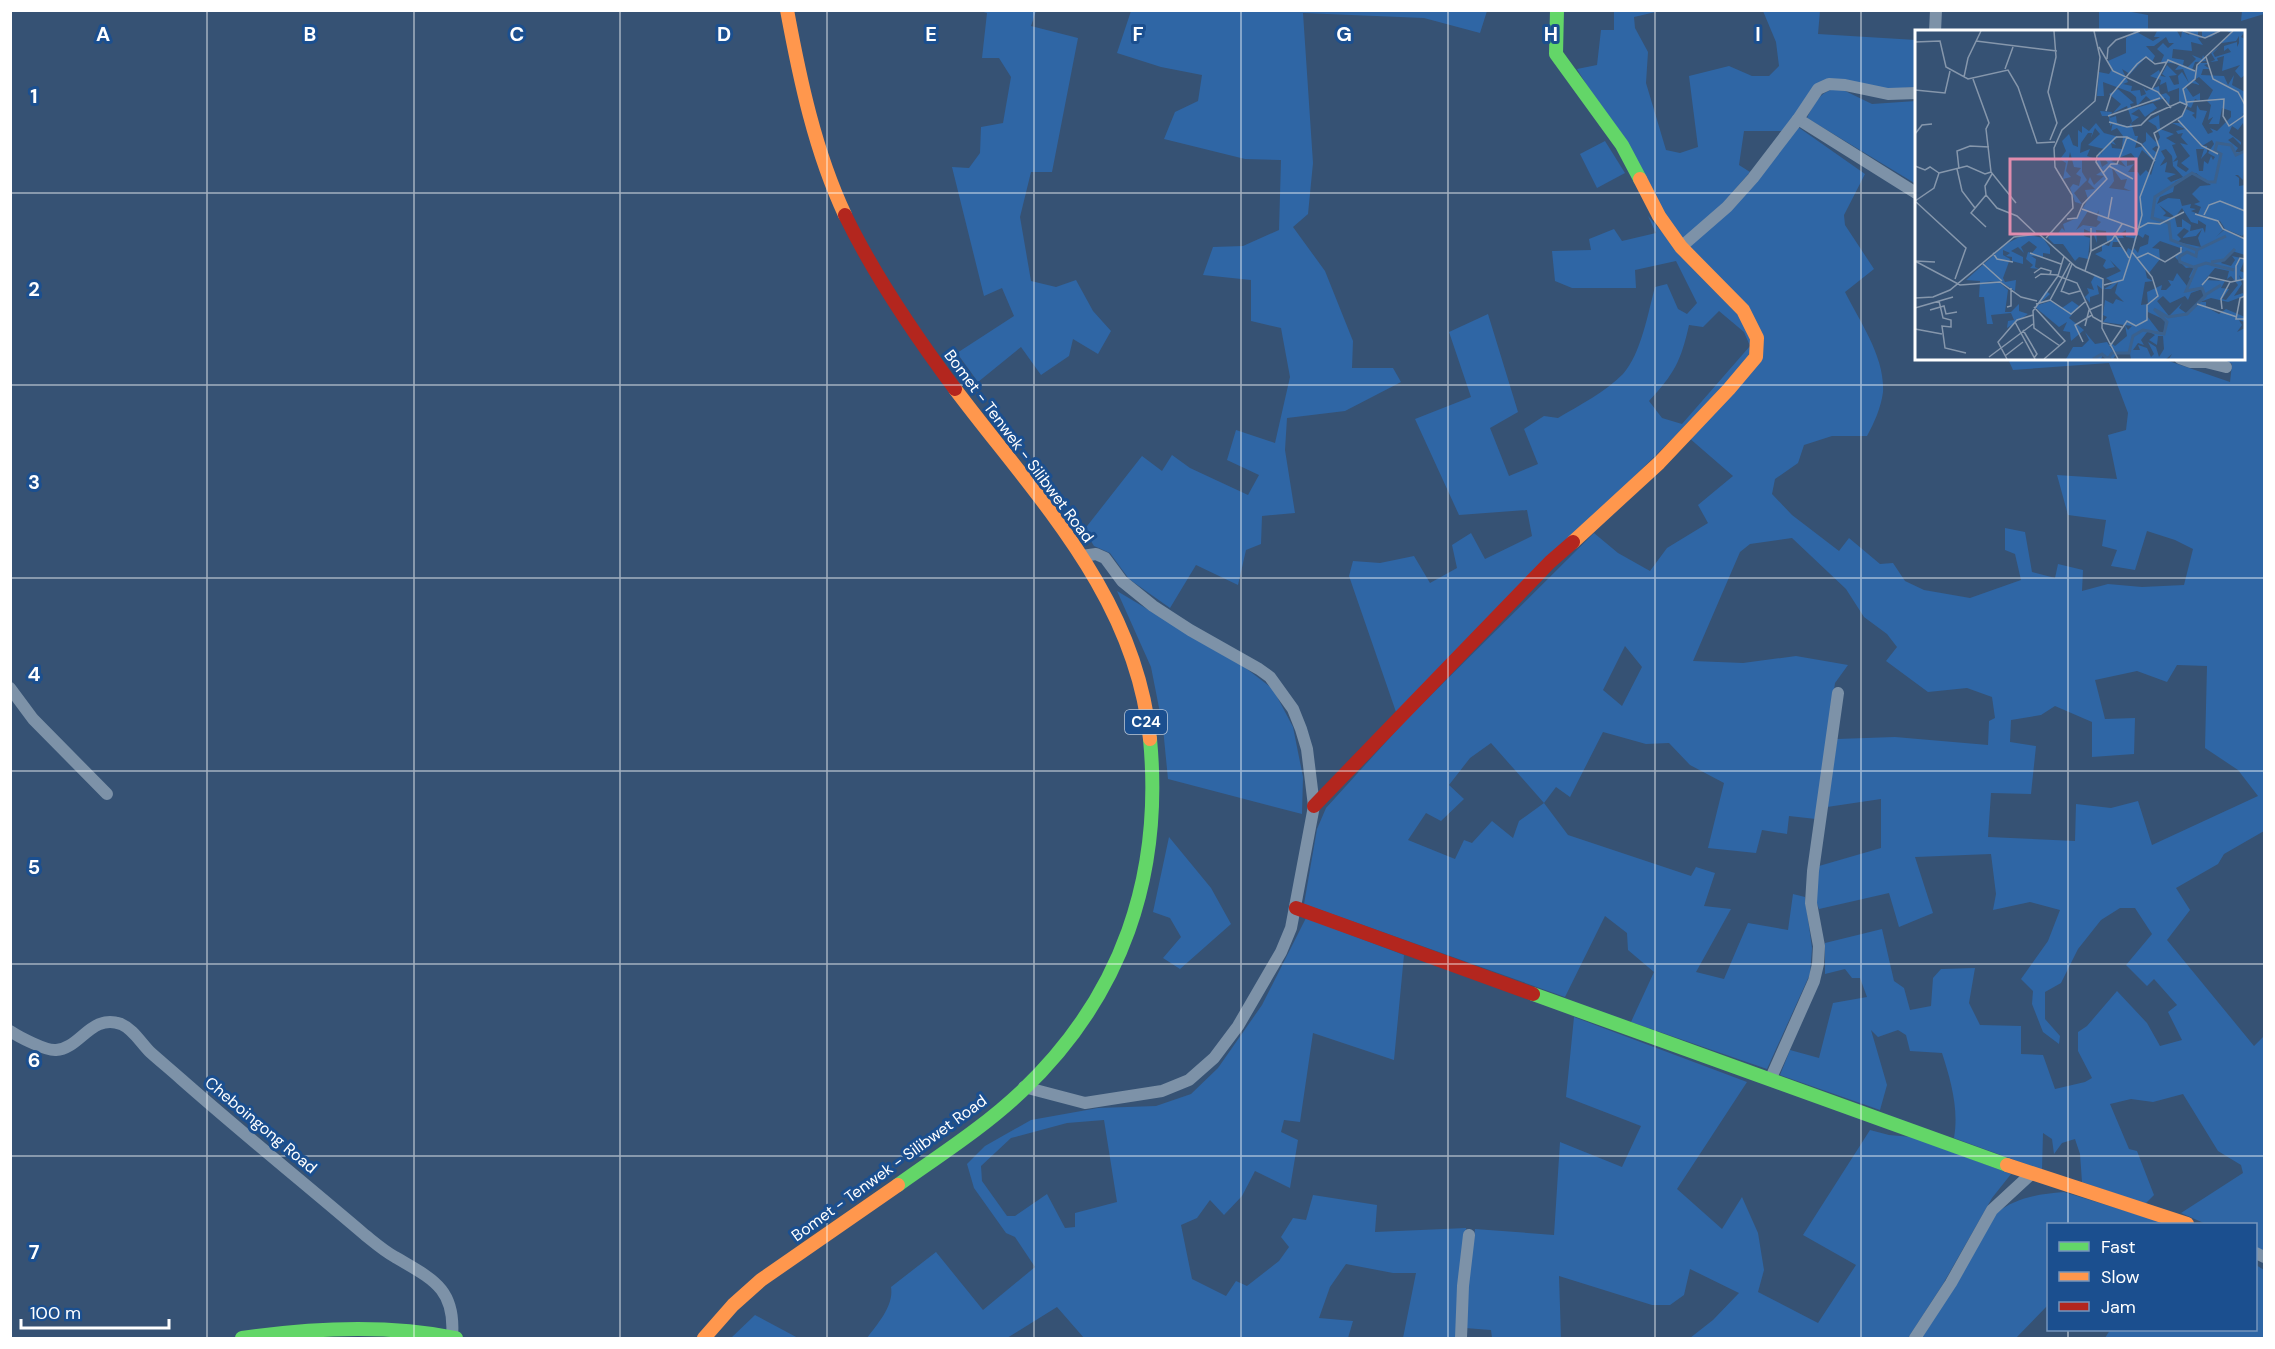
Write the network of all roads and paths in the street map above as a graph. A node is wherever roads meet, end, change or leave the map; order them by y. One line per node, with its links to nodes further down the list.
1 (787, 10): 11 (main road, Bomet - Tenwek - Silibwet Road / C24)
2 (1557, 10): 8 (main road)
3 (1936, 10): 4 (street)
4 (1935, 30)
5 (1915, 93): 6 (street)
6 (1798, 119): 7 (street); 8 (street)
7 (1915, 192)
8 (1681, 248): 15 (main road)
9 (2186, 360): 10 (street)
10 (2226, 367)
11 (1082, 556): 15 (street); 19 (main road, Bomet - Tenwek - Silibwet Road / C24)
12 (10, 688): 14 (street)
13 (1838, 693): 18 (street)
14 (107, 794)
15 (1314, 806): 16 (street)
16 (1296, 908): 18 (main road); 19 (street)
17 (10, 1031): 24 (street, Cheboingong Road)
18 (1770, 1080): 20 (main road)
19 (1024, 1087): 25 (main road, Bomet - Tenwek - Silibwet Road / C24)
20 (2031, 1174): 21 (main road); 27 (street)
21 (2184, 1223)
22 (1469, 1235): 26 (street)
23 (242, 1338): 24 (main road)
24 (454, 1338)
25 (704, 1338)
26 (1461, 1338)
27 (1915, 1338)

